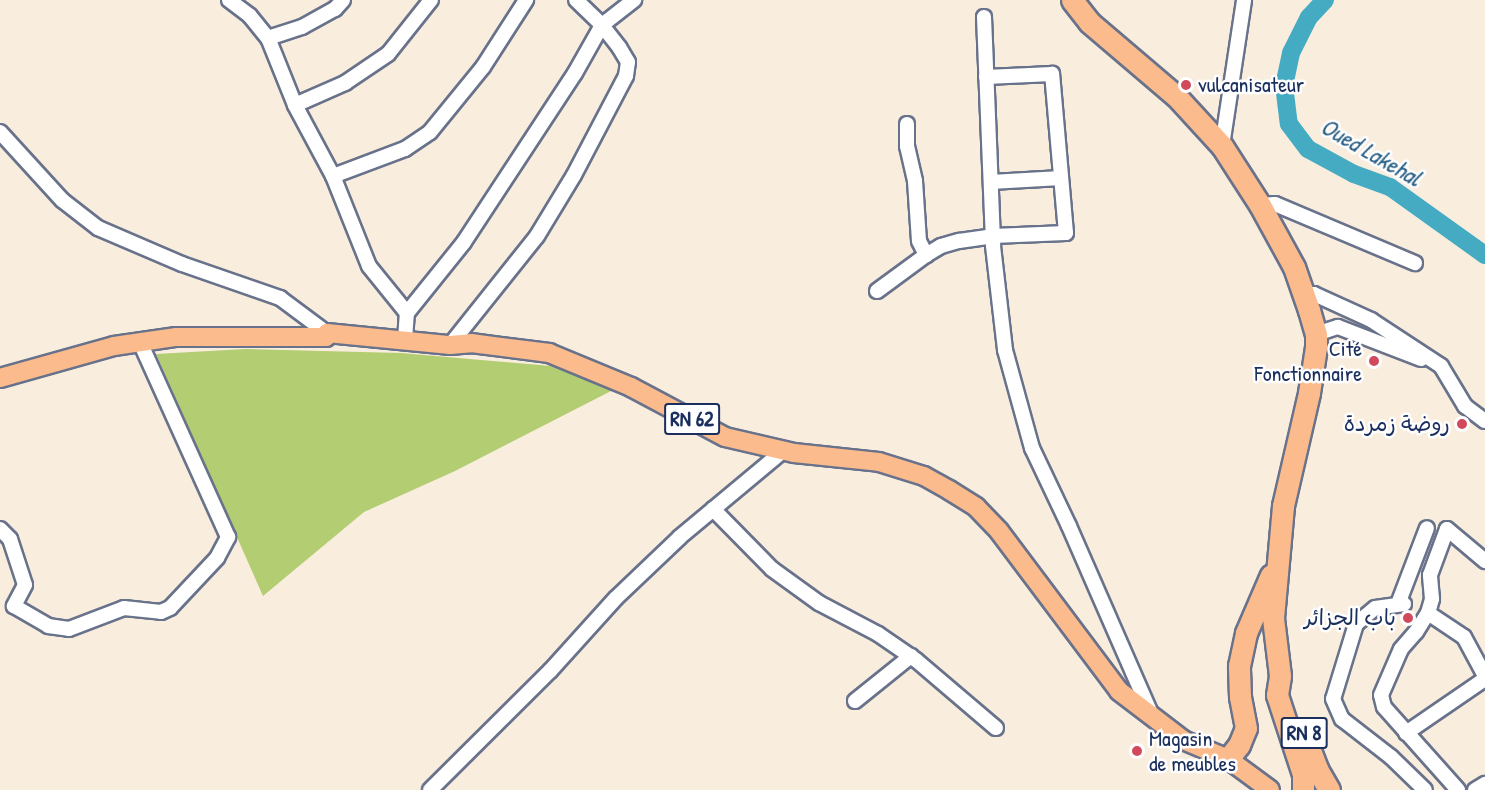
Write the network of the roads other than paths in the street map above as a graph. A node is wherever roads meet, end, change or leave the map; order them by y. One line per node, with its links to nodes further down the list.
1 (230, 0): 11 (street)
2 (344, 0): 11 (street)
3 (430, 0): 13 (street)
4 (526, 0): 17 (street)
5 (576, 0): 10 (street)
6 (634, 0): 10 (street)
7 (1072, 0): 16 (highway, RN 8)
8 (1244, 0): 16 (street)
9 (984, 17): 12 (street)
10 (602, 25): 26 (street); 31 (street)
11 (268, 38): 13 (street)
12 (986, 77): 18 (street); 19 (street)
13 (295, 105): 17 (street)
14 (907, 124): 22 (street)
15 (0, 132): 27 (street)
16 (1222, 146): 20 (highway, RN 8)
17 (333, 176): 26 (street)
18 (1061, 178): 19 (street); 21 (street)
19 (991, 182): 21 (street)
20 (1260, 205): 23 (street); 25 (highway, RN 8)
21 (993, 236): 22 (street); 46 (street)
22 (926, 255): 24 (street)
23 (1415, 263)
24 (876, 291)
25 (1307, 302): 28 (highway, RN 8); 32 (street)
26 (407, 313): 29 (street)
27 (327, 333): 29 (main road, RN 62); 30 (main road, RN 62)
28 (1316, 334): 32 (street); 40 (highway, RN 8)
29 (405, 340): 31 (main road, RN 62)
30 (140, 342): 33 (main road, RN 62); 38 (street)
31 (450, 345): 35 (main road, RN 62)
32 (1441, 366): 34 (street)
33 (0, 378)
34 (1485, 421)
35 (783, 450): 36 (street); 46 (main road, RN 62)
36 (713, 509): 42 (street); 51 (street)
37 (1427, 528): 55 (street)
38 (0, 529)
39 (1485, 561): 41 (street)
40 (1275, 567): 43 (highway, RN 8); 49 (highway)
41 (1428, 613): 44 (street); 48 (street)
42 (911, 656): 45 (street); 47 (street)
43 (1280, 676): 53 (highway, RN 8); 54 (highway, RN 8)
44 (1485, 678): 48 (street)
45 (855, 701)
46 (1154, 720): 49 (main road, RN 62)
47 (996, 728)
48 (1406, 733): 56 (street)
49 (1228, 759): 52 (main road, RN 62)
50 (1485, 783): 57 (street)
51 (430, 790)
52 (1270, 790)
53 (1303, 790)
54 (1329, 790)
55 (1425, 790)
56 (1458, 790)
57 (1475, 790)

